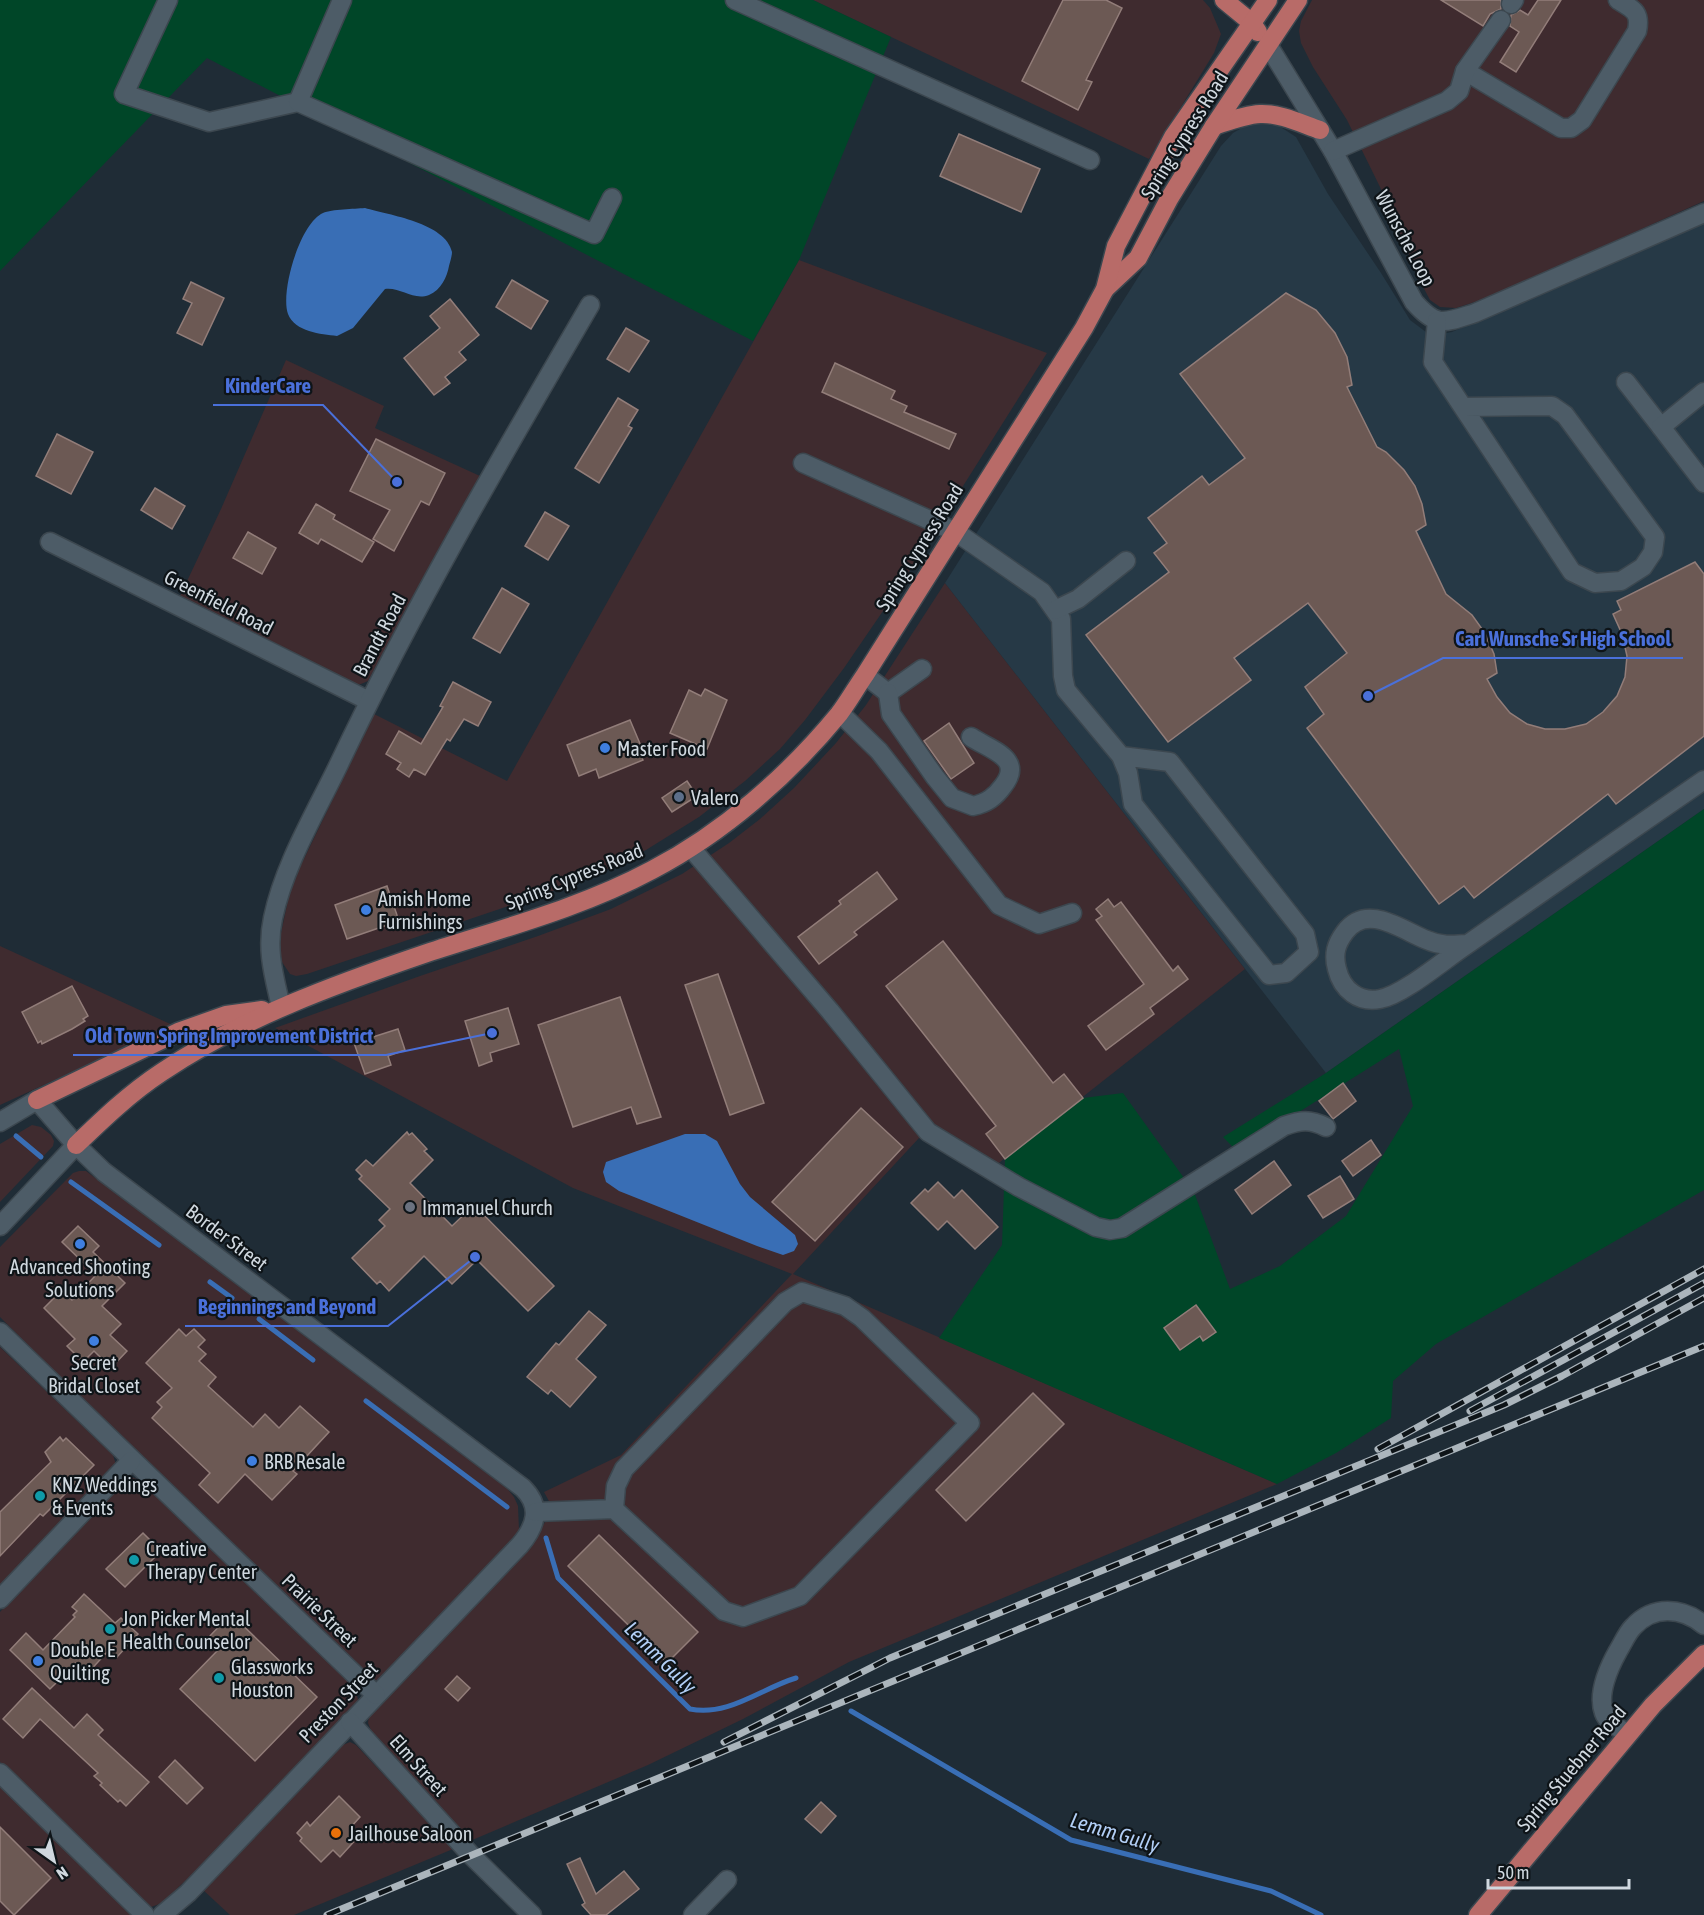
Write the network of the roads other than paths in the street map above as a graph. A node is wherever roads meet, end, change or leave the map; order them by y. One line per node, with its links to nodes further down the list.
1 (168, 0): 13 (street)
2 (342, 0): 13 (street)
3 (735, 0): 17 (street)
4 (1224, 0): 10 (main road)
5 (1245, 0): 10 (main road)
6 (1268, 0): 10 (main road, Spring Cypress Road)
7 (1298, 0): 11 (main road, Spring Cypress Road)
8 (1618, 0): 12 (street)
9 (1501, 20): 12 (street)
10 (1252, 23): 11 (main road); 20 (main road, Spring Cypress Road)
11 (1268, 45): 14 (main road, Spring Cypress Road); 15 (street, Wunsche Loop)
12 (1465, 71): 16 (street)
13 (298, 102): 18 (street)
14 (1214, 126): 15 (main road); 20 (main road, Spring Cypress Road)
15 (1320, 130): 16 (street, Wunsche Loop)
16 (1333, 151): 22 (street, Wunsche Loop)
17 (1090, 160)
18 (612, 198)
19 (1704, 213): 22 (street)
20 (1105, 289): 29 (main road, Spring Cypress Road)
21 (590, 305): 36 (street, Brandt Road)
22 (1437, 321): 25 (street)
23 (1626, 382): 26 (street)
24 (1704, 392): 26 (street)
25 (1464, 407): 25 (street)
26 (1661, 427): 28 (street)
27 (803, 463): 29 (street)
28 (1704, 483)
29 (956, 532): 32 (street); 34 (main road, Spring Cypress Road)
30 (50, 542): 36 (street, Greenfield Road)
31 (1126, 561): 32 (street)
32 (1055, 610): 39 (street)
33 (922, 669): 35 (street)
34 (865, 675): 35 (street); 37 (main road, Spring Cypress Road)
35 (888, 693): 38 (street)
36 (369, 701): 44 (street, Brandt Road)
37 (840, 713): 41 (main road, Spring Cypress Road); 42 (street)
38 (971, 737)
39 (1120, 756): 39 (street)
40 (1704, 780): 43 (street)
41 (691, 848): 44 (main road, Spring Cypress Road); 47 (street)
42 (1072, 914)
43 (1467, 944): 43 (street)
44 (281, 1007): 45 (main road); 48 (main road, Spring Cypress Road)
45 (37, 1100): 46 (street); 48 (street, Border Street)
46 (0, 1122)
47 (1326, 1127)
48 (76, 1145): 49 (street); 53 (street, Border Street)
49 (0, 1226)
50 (0, 1332): 51 (street, Prairie Street)
51 (131, 1461): 54 (street); 57 (street, Prairie Street)
52 (614, 1509): 52 (street); 53 (street)
53 (536, 1512): 57 (street, Preston Street)
54 (0, 1599)
55 (1704, 1624): 59 (street)
56 (1704, 1654): 59 (main road, Spring Stuebner Road)
57 (376, 1695): 58 (street, Preston Street)
58 (350, 1722): 63 (street, Preston Street); 64 (street, Elm Street)
59 (1628, 1734): 66 (main road, Spring Stuebner Road)
60 (0, 1773): 62 (street)
61 (728, 1880): 65 (street)
62 (145, 1915)
63 (162, 1915)
64 (532, 1915)
65 (693, 1915)
66 (1478, 1915)

